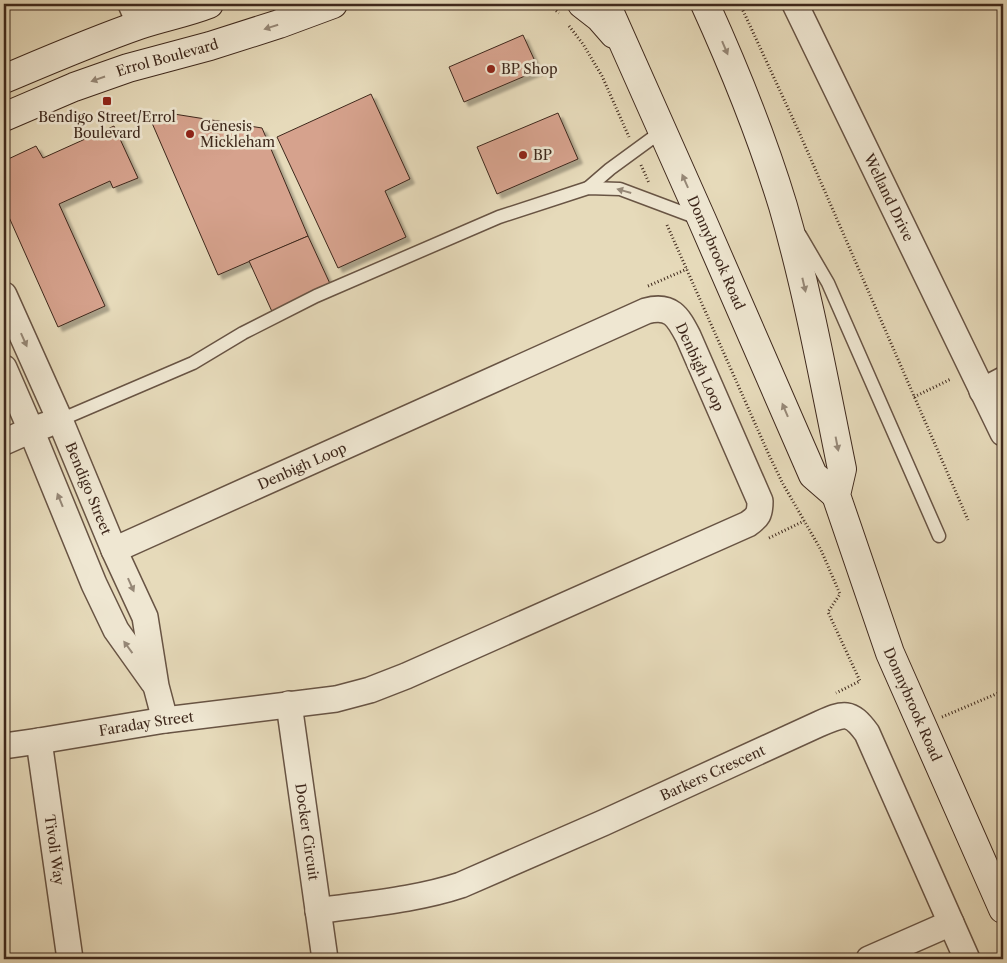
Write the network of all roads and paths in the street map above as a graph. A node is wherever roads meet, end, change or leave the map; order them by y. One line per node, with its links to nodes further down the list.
1 (209, 4): 8 (main road)
2 (333, 4): 11 (main road, Errol Boulevard, one-way to 11)
3 (582, 4): 9 (main road)
4 (606, 4): 9 (main road, Donnybrook Road)
5 (705, 4): 14 (main road, one-way to 14)
6 (740, 4): 24 (path)
7 (795, 4): 18 (street, Welland Drive)
8 (136, 14): 10 (main road)
9 (625, 46): 12 (main road, Donnybrook Road)
10 (4, 79)
11 (4, 117)
12 (662, 131): 13 (lane); 15 (main road, Donnybrook Road, one-way to 12)
13 (588, 188): 15 (lane, one-way to 13); 19 (lane)
14 (783, 205): 23 (main road, one-way to 23); 25 (lane)
15 (702, 220): 23 (main road, Donnybrook Road, one-way to 15)
16 (4, 295): 19 (street, Bendigo Street, one-way to 19)
17 (4, 368): 20 (street, Bendigo Street)
18 (993, 385): 21 (street, Welland Drive)
19 (60, 420): 20 (street); 26 (street, Bendigo Street)
20 (31, 430): 22 (street); 27 (street, Bendigo Street, one-way to 20)
21 (1003, 433)
22 (4, 442)
23 (836, 495): 31 (main road, Donnybrook Road)
24 (968, 520)
25 (939, 536)
26 (114, 550): 27 (street, Bendigo Street, one-way to 27); 29 (street, Denbigh Loop)
27 (156, 686): 30 (street, Bendigo Street)
28 (1003, 691): 31 (path)
29 (289, 704): 30 (street, Faraday Street); 35 (street, Docker Circuit)
30 (165, 720): 32 (street, Faraday Street)
31 (923, 725): 34 (main road, Donnybrook Road)
32 (39, 741): 33 (street, Faraday Street); 37 (street, Tivoli Way)
33 (4, 746)
34 (1003, 909)
35 (318, 910): 36 (street, Barkers Crescent); 38 (street, Docker Circuit)
36 (951, 923): 39 (street); 40 (street, Barkers Crescent)
37 (70, 959)
38 (325, 959)
39 (869, 959)
40 (967, 959)

